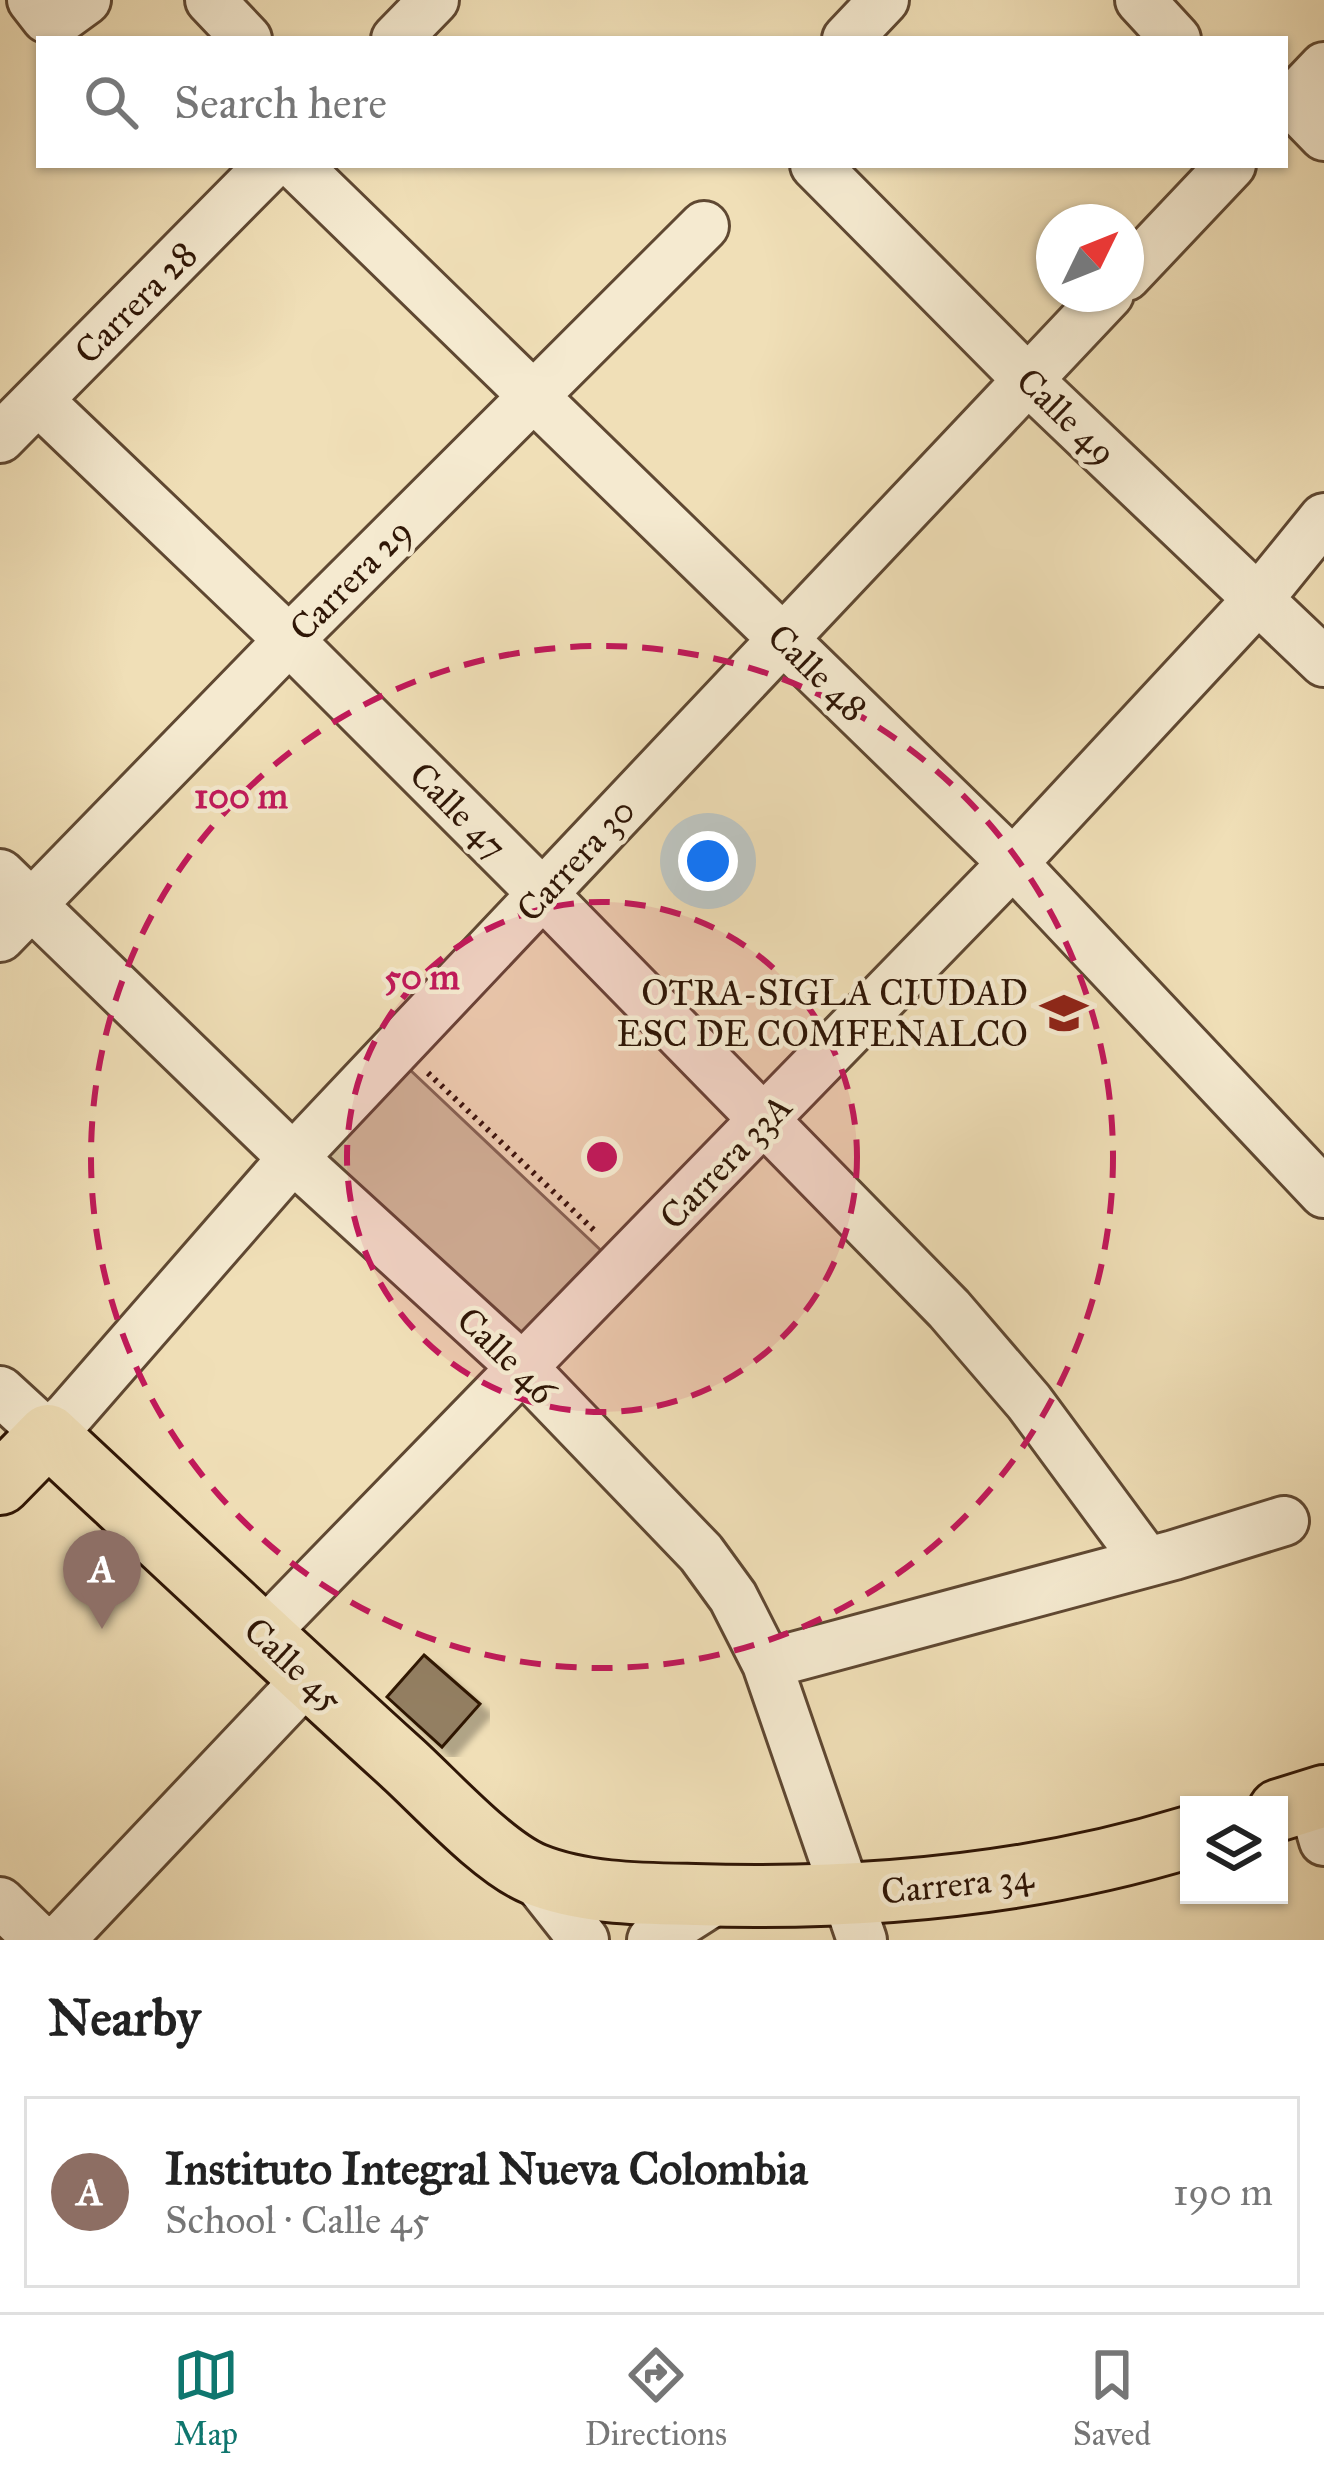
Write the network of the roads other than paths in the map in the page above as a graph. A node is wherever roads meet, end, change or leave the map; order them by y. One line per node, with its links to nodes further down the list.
1 (32, 0): 2 (street)
2 (86, 0)
3 (210, 0): 7 (street)
4 (434, 0): 8 (street)
5 (884, 0): 9 (street)
6 (1140, 0): 10 (street)
7 (244, 36)
8 (399, 36)
9 (850, 36)
10 (1173, 36)
11 (1324, 67): 12 (street)
12 (1300, 116)
13 (268, 168): 22 (street, Carrera 28)
14 (299, 168): 21 (street, Calle 48)
15 (817, 168): 20 (street, Calle 49)
16 (1228, 168): 18 (street)
17 (704, 226): 21 (street, Carrera 29)
18 (1144, 257)
19 (1092, 312): 20 (street, Carrera 30)
20 (1028, 380): 25 (street, Calle 49); 26 (street, Carrera 30)
21 (533, 394): 26 (street, Calle 48); 27 (street, Carrera 29)
22 (38, 400): 23 (street, Carrera 28); 27 (street, Calle 47)
23 (0, 438)
24 (1324, 518): 25 (street, Carrera 33A)
25 (1259, 598): 28 (street, Calle 49); 29 (street, Carrera 33A)
26 (784, 639): 29 (street, Calle 48); 30 (street, Carrera 30)
27 (289, 640): 30 (street, Calle 47); 31 (street, Carrera 29)
28 (1324, 662)
29 (1013, 863): 32 (street, Carrera 33A); 34 (street, Calle 48)
30 (543, 894): 32 (street, Calle 47); 33 (street, Carrera 30)
31 (10, 905): 33 (street, Calle 46)
32 (767, 1119): 35 (street, Carrera 33A); 40 (street, Calle 47)
33 (293, 1158): 35 (street, Calle 46); 37 (street, Carrera 30)
34 (1324, 1193)
35 (523, 1368): 41 (street, Carrera 33A); 42 (street, Calle 46)
36 (0, 1390): 37 (street, Calle 45)
37 (48, 1435): 38 (main road, Carrera 30); 41 (main road, Calle 45)
38 (0, 1484)
39 (1284, 1521): 40 (street)
40 (1147, 1562): 42 (street)
41 (262, 1635): 43 (main road, Calle 45)
42 (766, 1664): 48 (street, Calle 46)
43 (308, 1678): 45 (main road, Calle 45); 50 (street)
44 (1180, 1840): 48 (main road, Carrera 34)
45 (531, 1873): 46 (main road, Carrera 34); 51 (street, Calle 45)
46 (722, 1896): 48 (main road, Carrera 34); 52 (street)
47 (0, 1902): 49 (street)
48 (853, 1917)
49 (39, 1940)
50 (60, 1940)
51 (584, 1940)
52 (652, 1940)

